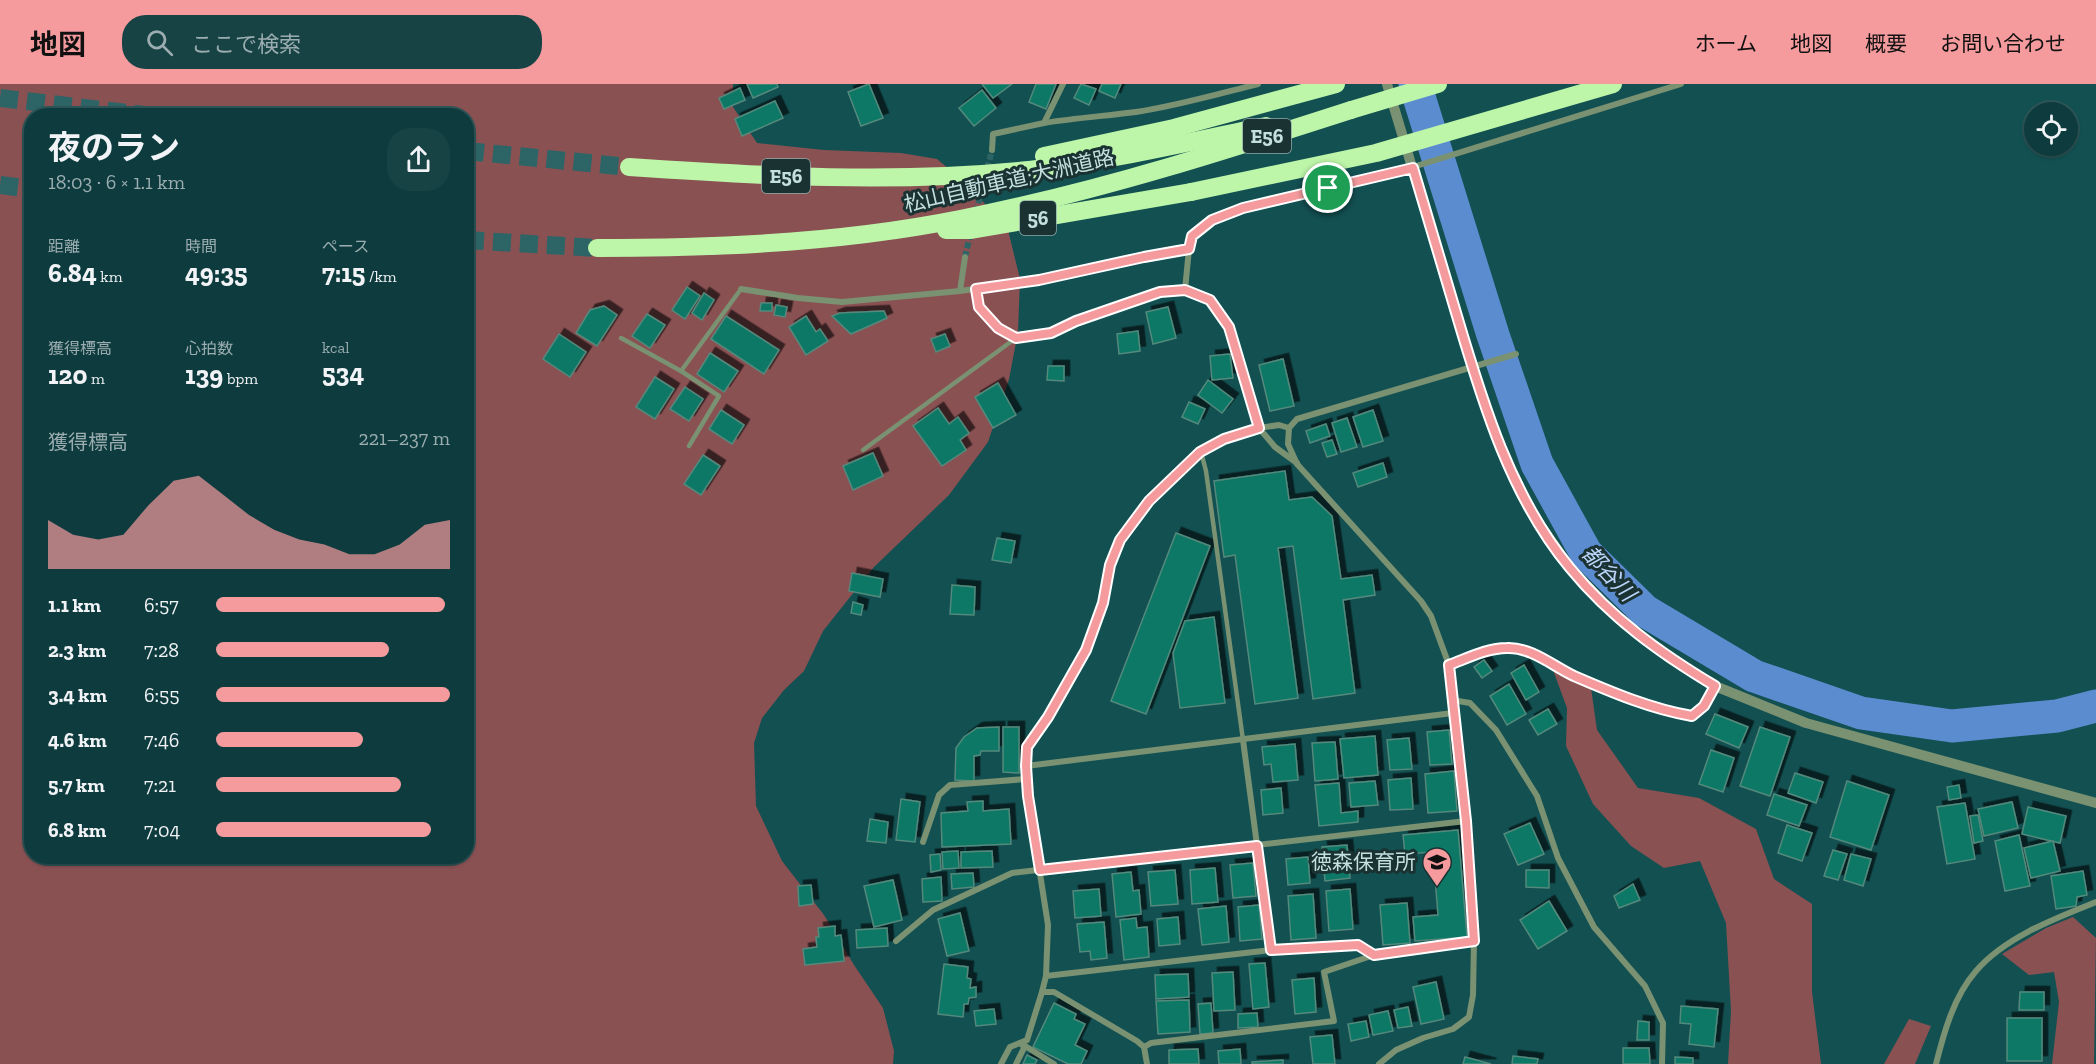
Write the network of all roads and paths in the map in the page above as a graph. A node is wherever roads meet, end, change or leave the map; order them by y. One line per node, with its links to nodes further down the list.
1 (1063, 84): 9 (street)
2 (1258, 84): 9 (street)
3 (1336, 84): 10 (highway)
4 (1387, 84): 13 (street)
5 (1438, 84): 8 (highway, 松山自動車道;大洲道路 / E56, bridge)
6 (1613, 84): 14 (highway, 56, bridge)
7 (1681, 84): 13 (street)
8 (1350, 110): 10 (highway, 松山自動車道;大洲道路 / E56); 14 (highway, 松山自動車道;大洲道路 / E56)
9 (1044, 123): 11 (street)
10 (1176, 136): 12 (highway, 松山自動車道;大洲道路 / E56)
11 (992, 150)
12 (629, 167)
13 (1413, 168): 16 (street); 25 (street)
14 (884, 231): 15 (highway, 松山自動車道;大洲道路 / E56)
15 (597, 248)
16 (1189, 249): 19 (street); 20 (street)
17 (965, 257): 21 (street)
18 (741, 289): 21 (street); 26 (lane)
19 (976, 289): 21 (street); 23 (street)
20 (1185, 290): 23 (street); 27 (street)
21 (960, 291)
22 (621, 338): 26 (lane)
23 (1016, 338): 30 (lane)
24 (1516, 354): 25 (street)
25 (1472, 367): 28 (street); 34 (street)
26 (681, 371): 29 (lane)
27 (1259, 428): 28 (street); 31 (street); 32 (street)
28 (1289, 428): 32 (street)
29 (689, 446)
30 (863, 450)
31 (1200, 452): 37 (lane); 38 (street)
32 (1297, 464): 33 (street)
33 (1449, 665): 34 (street); 35 (street)
34 (1715, 686): 40 (street)
35 (1452, 700): 36 (street); 59 (street)
36 (1453, 713): 37 (street); 41 (street)
37 (1243, 740): 38 (street); 43 (street)
38 (1026, 766): 39 (street)
39 (1026, 779): 42 (street); 44 (street)
40 (2096, 803)
41 (1466, 821): 43 (street); 47 (street)
42 (923, 842)
43 (1257, 846): 44 (street); 48 (street)
44 (1040, 870): 46 (street); 50 (street)
45 (2096, 902): 60 (street)
46 (896, 941)
47 (1474, 941): 49 (street); 58 (street)
48 (1271, 950): 49 (street); 50 (street)
49 (1374, 955): 53 (street)
50 (1046, 976): 51 (street)
51 (1042, 992): 52 (street); 53 (street)
52 (1022, 1045): 54 (street); 55 (street); 56 (street)
53 (1144, 1047): 57 (street)
54 (1001, 1064)
55 (1016, 1064)
56 (1054, 1064)
57 (1147, 1064)
58 (1379, 1064)
59 (1662, 1064)
60 (1936, 1064)

